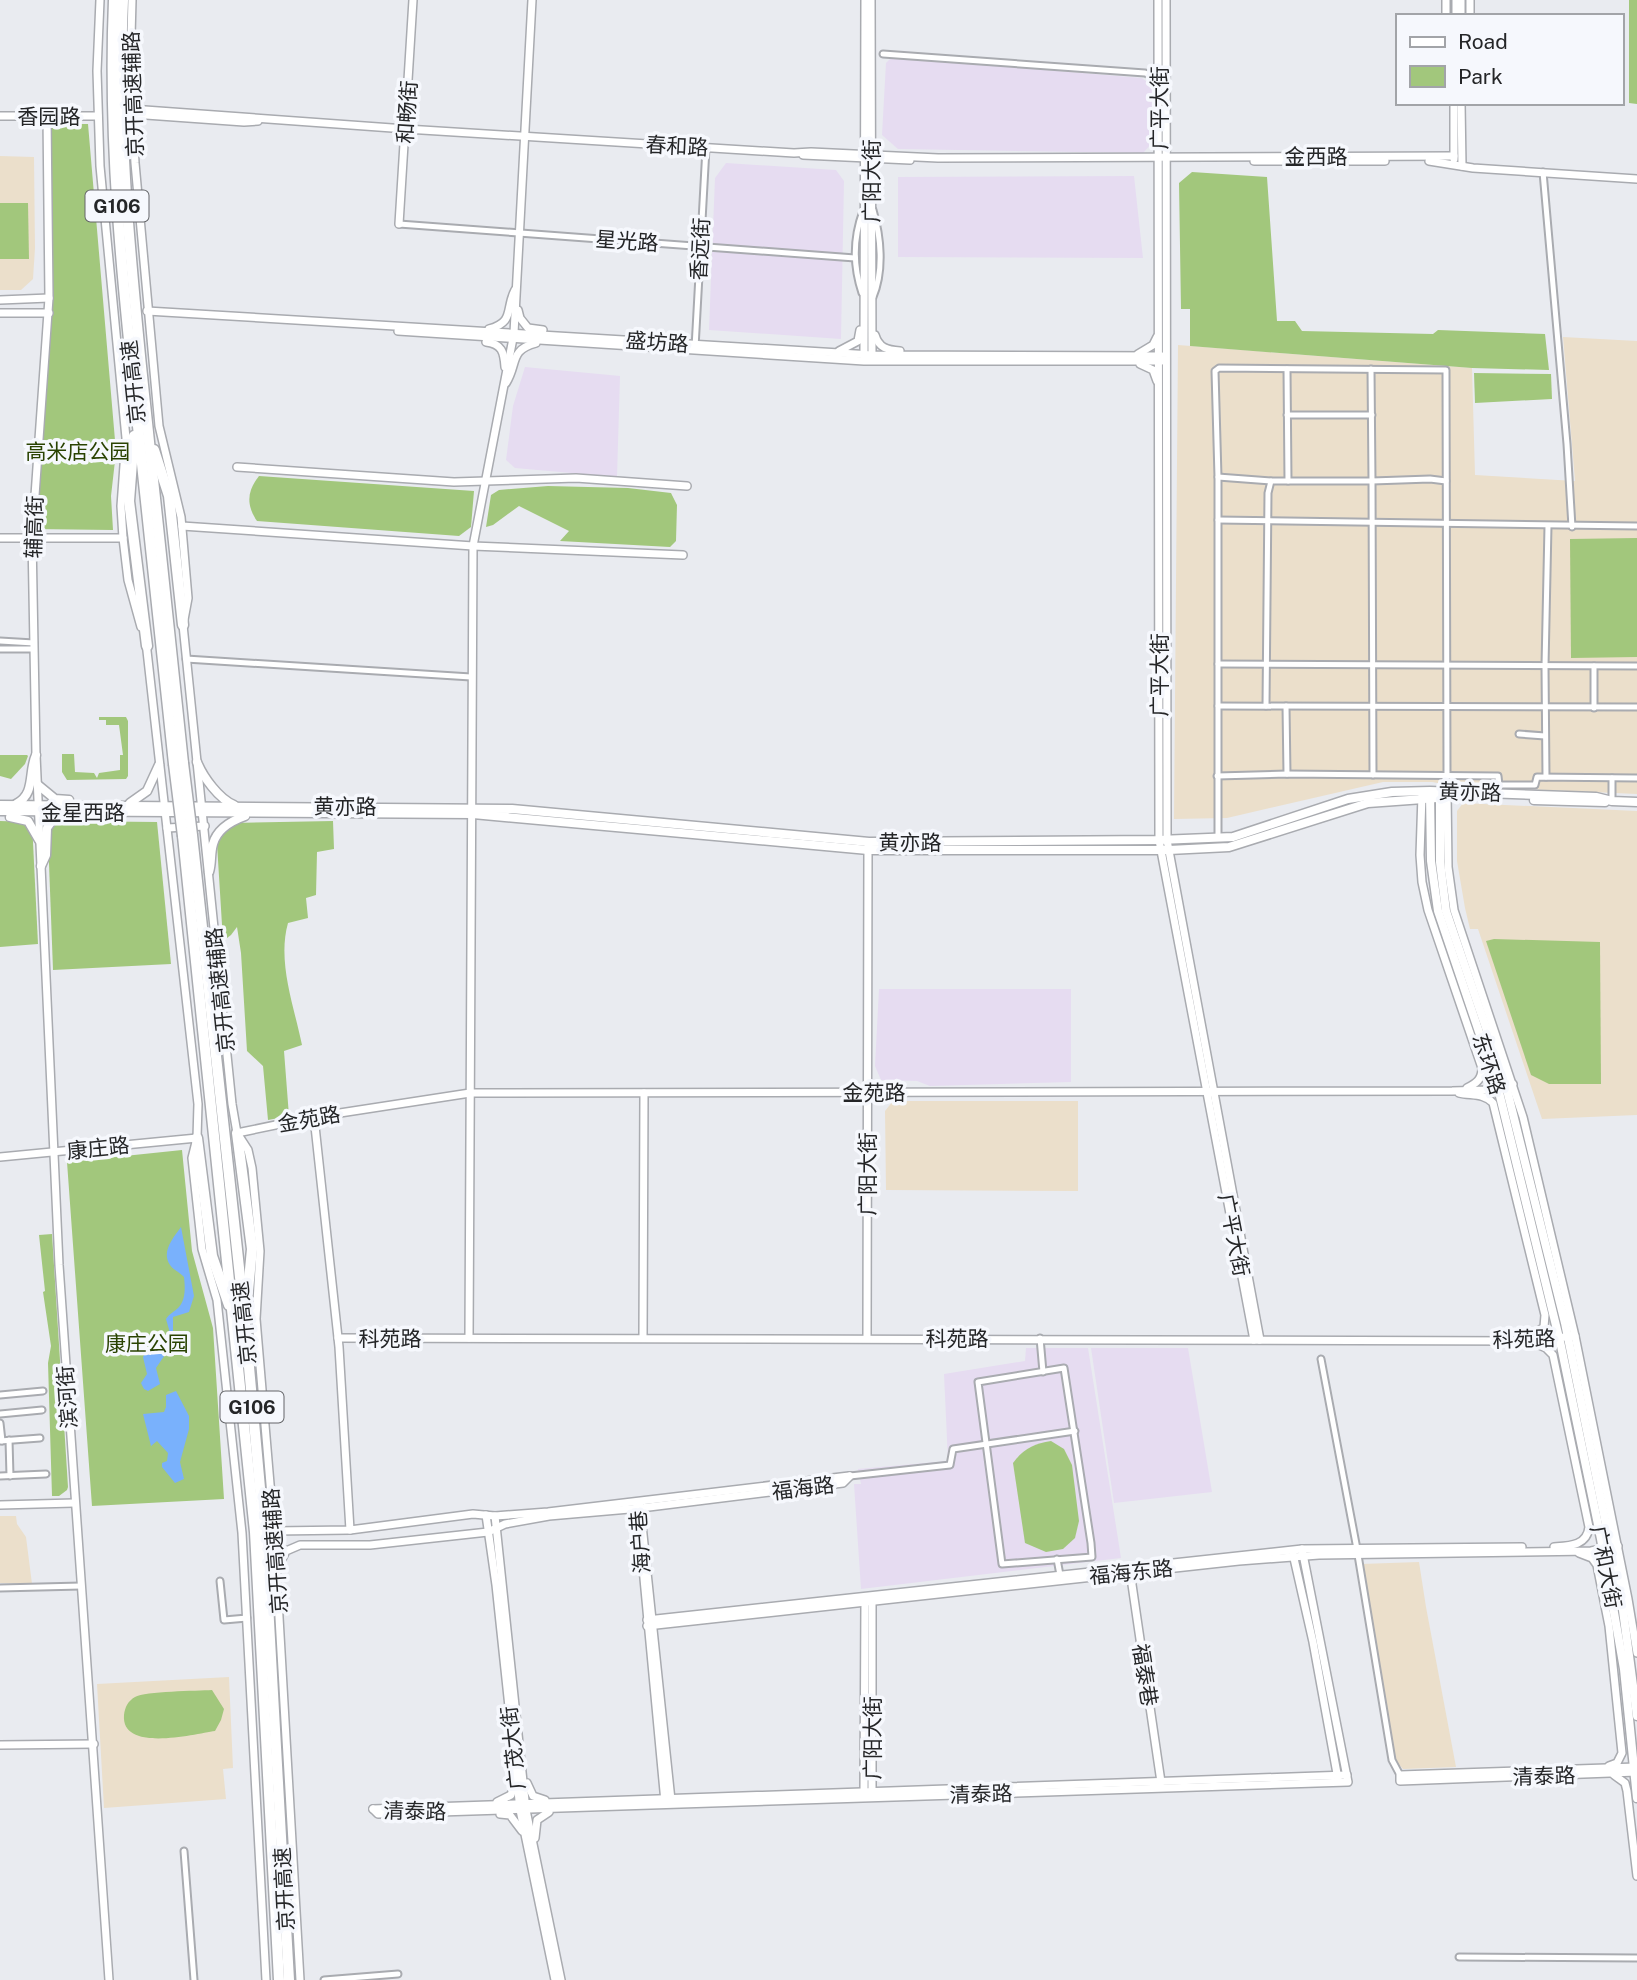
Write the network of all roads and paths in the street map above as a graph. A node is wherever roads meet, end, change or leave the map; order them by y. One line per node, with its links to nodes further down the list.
1 (100, 0): 19 (street, 京开高速辅路)
2 (114, 0): 62 (highway, 京开高速 / G106)
3 (123, 0): 62 (highway, 京开高速 / G106)
4 (132, 0): 17 (street, 京开高速辅路)
5 (413, 0): 21 (street, 和畅街)
6 (532, 0): 22 (street)
7 (864, 0): 24 (street, 广阳大街)
8 (871, 0): 24 (street, 广阳大街)
9 (1158, 0): 12 (street, 广平大街)
10 (1166, 0): 25 (street, 广平大街)
11 (883, 54): 13 (street)
12 (1158, 61): 13 (street); 14 (street, 广平大街)
13 (1145, 73): 14 (street)
14 (1158, 82): 25 (street, 广平大街)
15 (1453, 105): 26 (street)
16 (1463, 105): 26 (street)
17 (131, 111): 21 (street, 春和路); 42 (street, 京开高速辅路)
18 (0, 116): 20 (street, 香园路)
19 (98, 116): 20 (street, 香园路); 83 (street, 京开高速辅路)
20 (47, 117): 35 (street, 辅高街)
21 (406, 129): 22 (street, 春和路); 30 (street, 和畅街)
22 (524, 137): 23 (street, 春和路); 31 (street)
23 (706, 148): 24 (street, 春和路); 32 (street, 香远街)
24 (868, 156): 25 (street, 春和路); 29 (street, 广阳大街)
25 (1162, 159): 26 (street, 金西路); 44 (street, 广平大街); 55 (street, 广平大街)
26 (1457, 162): 27 (street, 金西路)
27 (1543, 172): 28 (street, 金西路); 80 (street)
28 (1637, 179)
29 (868, 205): 33 (street); 37 (street, 广阳大街)
30 (399, 224): 31 (street, 星光路)
31 (519, 233): 32 (street, 星光路); 34 (street)
32 (701, 246): 33 (street, 星光路); 50 (street, 香远街)
33 (855, 258): 37 (street)
34 (517, 287): 38 (street); 45 (street)
35 (49, 298): 36 (street); 40 (street, 辅高街)
36 (0, 300)
37 (868, 300): 41 (street, 广阳大街); 43 (street, 广阳大街)
38 (516, 301): 47 (street); 48 (street)
39 (0, 313): 40 (street)
40 (49, 313): 82 (street, 辅高街)
41 (865, 313): 51 (street); 54 (street, 广阳大街)
42 (148, 314): 45 (street, 盛坊路); 46 (street, 盛坊路); 77 (street, 京开高速辅路)
43 (872, 323): 52 (street); 54 (street, 广阳大街)
44 (1159, 323): 53 (street); 55 (street, 广平大街)
45 (478, 331): 47 (street, 盛坊路)
46 (462, 336): 47 (street, 盛坊路); 59 (street)
47 (514, 336): 48 (street, 盛坊路); 49 (street, 盛坊路); 59 (street)
48 (560, 336): 50 (street, 盛坊路)
49 (546, 341): 50 (street, 盛坊路); 60 (street)
50 (695, 347): 51 (street, 盛坊路); 54 (street, 盛坊路)
51 (833, 353): 54 (street, 盛坊路)
52 (914, 356): 53 (street, 盛坊路); 54 (street, 盛坊路)
53 (1130, 356): 55 (street, 盛坊路)
54 (868, 358): 56 (street, 盛坊路)
55 (1163, 358): 56 (street, 盛坊路); 61 (street, 广平大街); 142 (street, 广平大街)
56 (1115, 361): 61 (street)
57 (1287, 369): 58 (street); 63 (street); 66 (street)
58 (1371, 369): 64 (street); 70 (street)
59 (506, 376): 60 (street)
60 (503, 387): 71 (street)
61 (1160, 391): 142 (street, 广平大街)
62 (141, 410): 86 (highway); 89 (highway); 178 (highway, 京开高速 / G106, bridge)
63 (1287, 415): 64 (street); 68 (street)
64 (1372, 415): 69 (street)
65 (237, 467): 71 (street)
66 (1217, 477): 67 (street); 73 (street)
67 (1271, 481): 68 (street); 74 (street)
68 (1287, 481): 69 (street)
69 (1372, 481): 70 (street); 75 (street)
70 (1446, 481): 76 (street)
71 (484, 483): 72 (street); 84 (street)
72 (687, 486)
73 (1218, 520): 74 (street); 92 (street)
74 (1268, 520): 75 (street); 93 (street)
75 (1372, 521): 76 (street); 94 (street)
76 (1447, 523): 78 (street); 95 (street)
77 (182, 526): 84 (street); 86 (street, 京开高速辅路)
78 (1548, 526): 80 (street); 96 (street)
79 (1637, 526): 80 (street)
80 (1572, 527)
81 (0, 538): 82 (street)
82 (32, 538): 83 (street); 88 (street, 辅高街)
83 (123, 538): 89 (street, 京开高速辅路)
84 (473, 546): 85 (street); 99 (street)
85 (683, 555)
86 (183, 625): 91 (street, 京开高速辅路)
87 (0, 641): 88 (street)
88 (34, 646): 90 (street); 110 (street, 辅高街)
89 (148, 646): 112 (street, 京开高速辅路)
90 (0, 649)
91 (186, 659): 99 (street); 111 (street, 京开高速辅路)
92 (1218, 664): 93 (street); 100 (street)
93 (1267, 665): 94 (street); 101 (street)
94 (1372, 665): 95 (street); 103 (street)
95 (1447, 666): 96 (street); 104 (street)
96 (1545, 666): 97 (street); 106 (street)
97 (1594, 666): 98 (street); 107 (street)
98 (1637, 666)
99 (471, 677): 134 (street)
100 (1218, 706): 101 (street); 115 (street)
101 (1266, 706): 102 (street)
102 (1286, 706): 103 (street); 113 (street)
103 (1373, 707): 104 (street); 114 (street)
104 (1447, 707): 106 (street); 116 (street)
105 (1637, 707): 107 (street)
106 (1545, 708): 107 (street); 109 (street)
107 (1594, 708)
108 (1519, 734): 109 (street)
109 (1545, 736): 117 (street)
110 (36, 755): 120 (street, 辅高街); 127 (main road)
111 (197, 762): 121 (street, 京开高速辅路); 130 (main road)
112 (159, 765): 122 (street, 京开高速辅路); 129 (main road)
113 (1287, 774): 114 (street); 115 (street)
114 (1373, 775): 116 (street)
115 (1217, 776): 140 (street)
116 (1447, 776): 117 (street)
117 (1546, 777): 118 (street)
118 (1612, 778): 119 (street); 124 (street)
119 (1637, 778)
120 (38, 785): 128 (main road); 131 (street, 辅高街)
121 (201, 792): 122 (street); 133 (street, 京开高速辅路)
122 (162, 793): 132 (street, 京开高速辅路)
123 (1435, 794): 124 (main road, 黄亦路); 140 (main road, 黄亦路); 142 (main road, 黄亦路); 144 (main road, 东环路); 147 (street); 148 (main road, 东环路); 149 (street)
124 (1612, 801): 125 (main road, 黄亦路)
125 (1637, 802)
126 (0, 805): 127 (main road, 金星西路)
127 (13, 805): 131 (main road, 金星西路)
128 (92, 805): 129 (main road, 金星西路); 131 (main road, 金星西路)
129 (128, 805): 132 (main road, 金星西路)
130 (237, 806): 133 (main road, 黄亦路); 134 (main road, 黄亦路)
131 (39, 809): 135 (main road, 金星西路); 137 (main road, 金星西路); 141 (street, 滨河街)
132 (165, 809): 133 (main road); 135 (main road, 金星西路); 139 (street, 京开高速辅路)
133 (203, 809): 136 (main road, 黄亦路); 138 (street, 京开高速辅路)
134 (473, 811): 136 (main road, 黄亦路); 143 (main road, 黄亦路); 161 (street)
135 (67, 812): 145 (main road)
136 (253, 813): 146 (main road)
137 (0, 814): 141 (main road)
138 (205, 826): 139 (street); 146 (street, 京开高速辅路)
139 (167, 828): 167 (street, 京开高速辅路)
140 (1218, 838): 142 (main road, 黄亦路)
141 (39, 840): 145 (street, 滨河街)
142 (1164, 845): 143 (main road, 黄亦路); 158 (street, 广平大街)
143 (868, 846): 160 (street, 广阳大街)
144 (1431, 853): 147 (street); 151 (main road, 东环路)
145 (41, 866): 168 (street, 滨河街)
146 (209, 872): 166 (street, 京开高速辅路)
147 (1422, 882): 150 (street)
148 (1449, 919): 149 (street); 155 (main road, 东环路)
149 (1463, 935): 153 (street)
150 (1441, 952): 151 (street); 154 (street)
151 (1458, 972): 152 (main road, 东环路)
152 (1465, 990): 154 (street); 156 (main road, 东环路)
153 (1486, 1002): 155 (street); 156 (street)
154 (1465, 1020): 157 (street)
155 (1488, 1034): 156 (main road, 东环路)
156 (1506, 1086): 157 (street, 金苑路); 165 (main road, 东环路); 170 (street); 171 (main road, 东环路)
157 (1463, 1090): 159 (street, 金苑路)
158 (1210, 1091): 159 (street, 金苑路); 160 (street, 金苑路); 185 (street, 广平大街)
159 (1452, 1091): 163 (street)
160 (867, 1092): 162 (street, 金苑路); 183 (street, 广阳大街)
161 (470, 1093): 162 (street, 金苑路); 164 (street, 金苑路); 181 (street)
162 (644, 1093): 182 (street)
163 (1493, 1103): 165 (street); 173 (street)
164 (314, 1117): 166 (street, 金苑路); 180 (street)
165 (1506, 1120): 175 (main road, 东环路)
166 (237, 1133): 178 (highway); 214 (street, 京开高速辅路)
167 (197, 1138): 168 (street, 康庄路); 178 (highway); 231 (street, 京开高速辅路)
168 (53, 1152): 169 (street, 康庄路); 207 (street, 滨河街)
169 (0, 1157)
170 (1536, 1171): 171 (street); 174 (street)
171 (1534, 1194): 172 (main road, 东环路)
172 (1540, 1220): 174 (street); 179 (main road, 东环路)
173 (1526, 1239): 175 (street); 177 (street)
174 (1553, 1242): 179 (street)
175 (1540, 1259): 176 (main road, 东环路)
176 (1543, 1274): 177 (street); 179 (main road, 东环路)
177 (1541, 1297): 186 (street)
178 (240, 1322): 261 (highway, 京开高速 / G106)
179 (1567, 1337): 186 (street, 科苑路); 189 (main road, 广和大街); 216 (main road, 广和大街)
180 (338, 1338): 181 (street, 科苑路); 213 (street)
181 (469, 1338): 182 (street, 科苑路)
182 (643, 1338): 183 (street, 科苑路)
183 (867, 1338): 184 (street, 科苑路)
184 (1040, 1338): 185 (street, 科苑路); 190 (street)
185 (1257, 1340): 186 (street, 科苑路)
186 (1524, 1340): 187 (street)
187 (1553, 1355): 189 (street); 206 (street)
188 (1321, 1359): 218 (street)
189 (1566, 1369): 201 (main road, 广和大街)
190 (1043, 1371): 196 (street); 200 (street)
191 (43, 1391): 192 (street)
192 (0, 1395)
193 (42, 1410): 194 (street)
194 (0, 1414)
195 (0, 1423): 199 (street)
196 (1075, 1431): 200 (street); 222 (street)
197 (40, 1438): 198 (street)
198 (9, 1440): 199 (street); 204 (street)
199 (1, 1441)
200 (986, 1443): 205 (street); 222 (street)
201 (1586, 1469): 206 (street); 216 (main road, 广和大街)
202 (46, 1475): 204 (street)
203 (0, 1476): 204 (street)
204 (10, 1476)
205 (850, 1476): 209 (street, 福海路)
206 (1583, 1498): 217 (street)
207 (74, 1503): 208 (street); 228 (street, 滨河街)
208 (0, 1505)
209 (638, 1506): 211 (street, 福海路); 212 (street, 福海路); 232 (street, 海户巷)
210 (486, 1514): 211 (street, 福海路); 213 (street, 福海路); 215 (street, 广茂大街)
211 (495, 1516): 212 (street, 广茂大街)
212 (497, 1529): 215 (street, 福海路); 242 (street, 广茂大街)
213 (350, 1530): 214 (street, 福海路)
214 (274, 1531): 224 (street, 京开高速辅路)
215 (488, 1532): 224 (street, 福海路); 239 (street, 广茂大街)
216 (1610, 1546): 217 (street, 福海东路); 227 (main road, 广和大街); 233 (street); 236 (main road, 广和大街)
217 (1554, 1549): 218 (street, 福海东路); 221 (street)
218 (1357, 1552): 219 (street, 福海东路); 243 (street)
219 (1303, 1553): 220 (street, 福海东路); 244 (street, 清泰路)
220 (1293, 1554): 223 (street, 福海东路); 244 (street)
221 (1592, 1558): 227 (street); 235 (street)
222 (1057, 1559): 225 (street)
223 (1129, 1570): 225 (street, 福海东路); 230 (street, 福海东路); 245 (street, 福泰巷)
224 (276, 1571): 268 (street, 京开高速辅路)
225 (1060, 1575): 230 (street, 福海东路)
226 (220, 1581): 231 (street)
227 (1609, 1582): 234 (main road, 广和大街)
228 (81, 1586): 229 (street); 237 (street, 滨河街)
229 (0, 1588)
230 (869, 1598): 232 (street, 福海东路); 247 (street, 广阳大街)
231 (247, 1618): 265 (street, 京开高速辅路)
232 (650, 1623): 249 (street, 海户巷)
233 (1637, 1653)
234 (1623, 1663): 235 (street); 240 (main road, 广和大街)
235 (1617, 1690): 241 (street)
236 (1637, 1716)
237 (90, 1744): 238 (street); 263 (street, 滨河街)
238 (0, 1745)
239 (516, 1766): 251 (street); 252 (street, 广茂大街)
240 (1636, 1770): 241 (street, 清泰路); 248 (main road, 广和大街)
241 (1601, 1771): 243 (street, 清泰路); 246 (street)
242 (523, 1773): 250 (street); 252 (street, 广茂大街)
243 (1400, 1775)
244 (1338, 1779): 245 (street, 清泰路); 247 (street, 清泰路)
245 (1161, 1782): 247 (street, 清泰路)
246 (1625, 1783): 248 (street); 258 (street)
247 (868, 1794): 249 (street, 清泰路)
248 (1637, 1800)
249 (668, 1801): 250 (street, 清泰路); 253 (street, 清泰路)
250 (563, 1802): 252 (street, 清泰路)
251 (488, 1804): 252 (street, 清泰路); 254 (street, 清泰路)
252 (523, 1807): 253 (street, 清泰路); 254 (street, 清泰路); 255 (street, 广茂大街); 257 (street, 广茂大街)
253 (557, 1809): 257 (street)
254 (478, 1811): 255 (street)
255 (526, 1839): 270 (street, 广茂大街)
256 (184, 1850): 264 (street)
257 (536, 1856): 271 (street, 广茂大街)
258 (1637, 1877)
259 (1459, 1957): 260 (street)
260 (1637, 1958)
261 (283, 1966): 266 (highway, 京开高速 / G106); 267 (highway, 京开高速 / G106)
262 (398, 1974): 269 (street)
263 (108, 1980)
264 (194, 1980)
265 (266, 1980)
266 (278, 1980)
267 (290, 1980)
268 (300, 1980)
269 (324, 1980)
270 (555, 1980)
271 (561, 1980)

